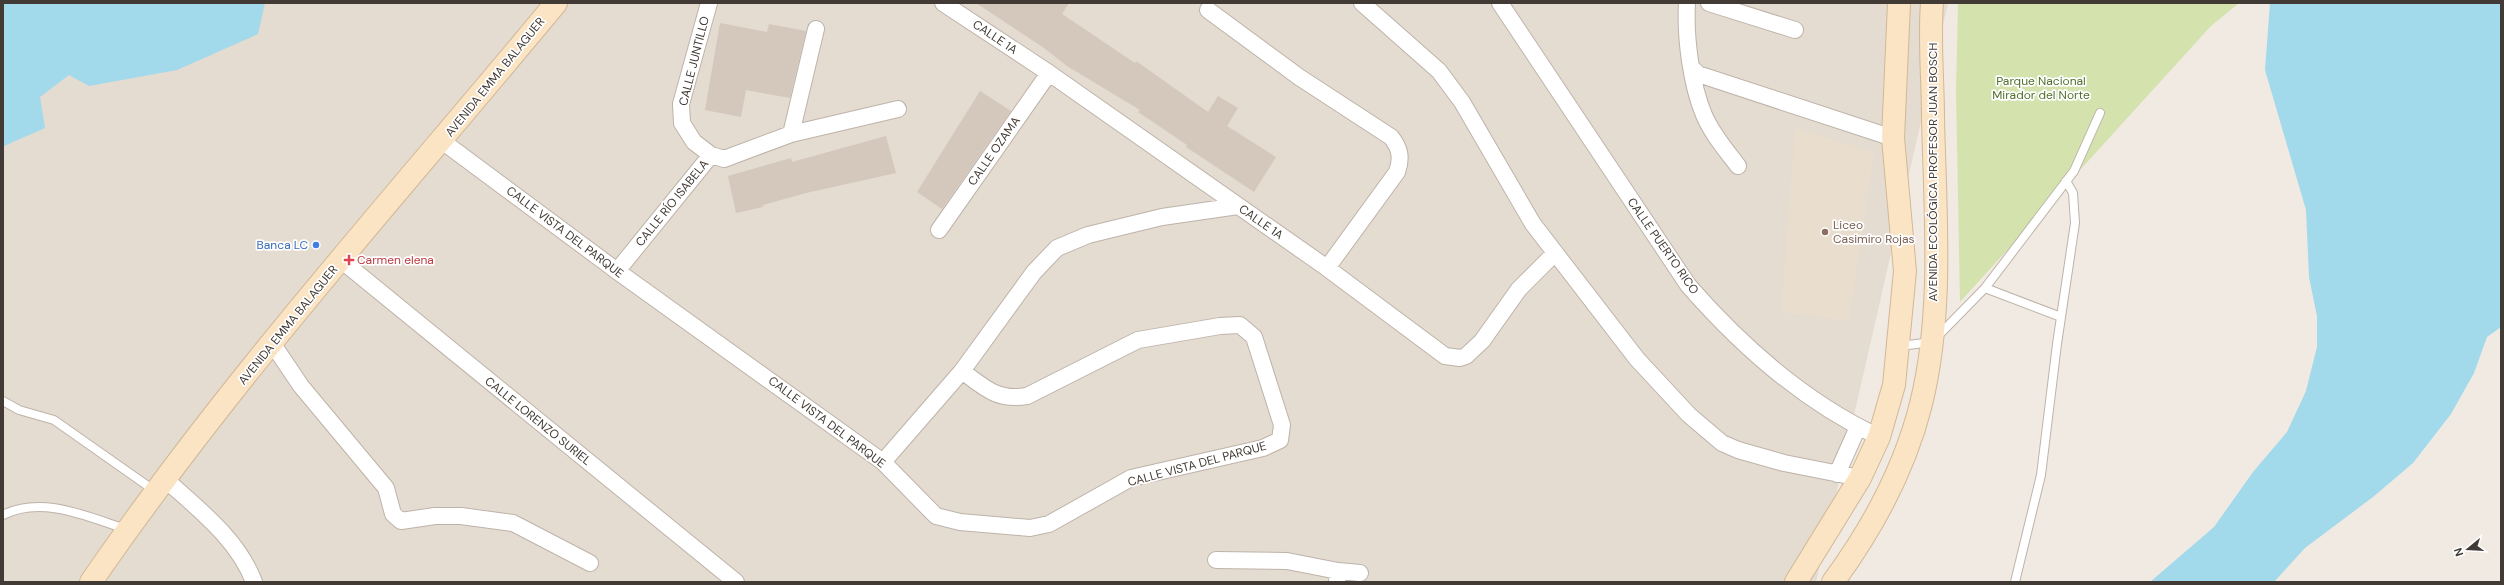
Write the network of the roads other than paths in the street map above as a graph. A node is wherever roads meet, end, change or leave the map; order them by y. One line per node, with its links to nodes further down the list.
1 (556, 3): 19 (street, AVENIDA EMMA BALAGUER)
2 (709, 3): 20 (street, CALLE JUNTILLO)
3 (943, 3): 14 (street, CALLE 1A)
4 (1362, 3): 25 (street)
5 (1500, 3): 36 (street, CALLE PUERTO RICO)
6 (1687, 3): 13 (street)
7 (1709, 3): 12 (street)
8 (1898, 3): 18 (street)
9 (1932, 3): 31 (street, AVENIDA ECOLÓGICA PROFESOR JUAN BOSCH)
10 (1208, 10): 27 (street)
11 (816, 29): 17 (street)
12 (1795, 30)
13 (1692, 68): 18 (street); 21 (street)
14 (1049, 73): 23 (street, CALLE 1A); 24 (street, CALLE OZAMA)
15 (898, 109): 17 (street, CALLE RÍO ISABELA)
16 (2100, 113): 22 (lane)
17 (791, 134): 20 (street, CALLE RÍO ISABELA)
18 (1893, 138): 33 (street)
19 (442, 141): 26 (street, AVENIDA EMMA BALAGUER); 28 (street, CALLE VISTA DEL PARQUE)
20 (711, 155): 28 (street, CALLE RÍO ISABELA)
21 (1738, 166)
22 (2066, 181): 29 (lane); 30 (lane)
23 (1238, 206): 27 (street, CALLE 1A); 34 (street)
24 (939, 230)
25 (1555, 253): 27 (street, CALLE 1A); 39 (street)
26 (341, 260): 32 (street, AVENIDA EMMA BALAGUER); 50 (street, CALLE LORENZO SURIEL)
27 (1327, 268)
28 (617, 271): 38 (street, CALLE VISTA DEL PARQUE)
29 (1984, 288): 30 (lane); 31 (lane)
30 (2061, 317): 53 (lane)
31 (1932, 342): 33 (lane); 52 (street, AVENIDA ECOLÓGICA PROFESOR JUAN BOSCH)
32 (272, 343): 41 (street, AVENIDA EMMA BALAGUER); 45 (street)
33 (1899, 346): 37 (street)
34 (962, 371): 38 (street); 38 (street, CALLE VISTA DEL PARQUE)
35 (3, 401): 41 (lane)
36 (1858, 427): 37 (street, CALLE PUERTO RICO); 39 (street)
37 (1879, 437): 40 (street)
38 (883, 462)
39 (1837, 474): 40 (street)
40 (1860, 478): 51 (street)
41 (160, 485): 43 (street, AVENIDA EMMA BALAGUER); 49 (street)
42 (3, 515): 43 (lane)
43 (127, 530): 48 (street, AVENIDA EMMA BALAGUER)
44 (1216, 560): 47 (street)
45 (590, 562)
46 (1360, 573): 47 (street)
47 (1338, 576)
48 (91, 582)
49 (254, 582)
50 (736, 582)
51 (1796, 582)
52 (1834, 582)
53 (2015, 582)

